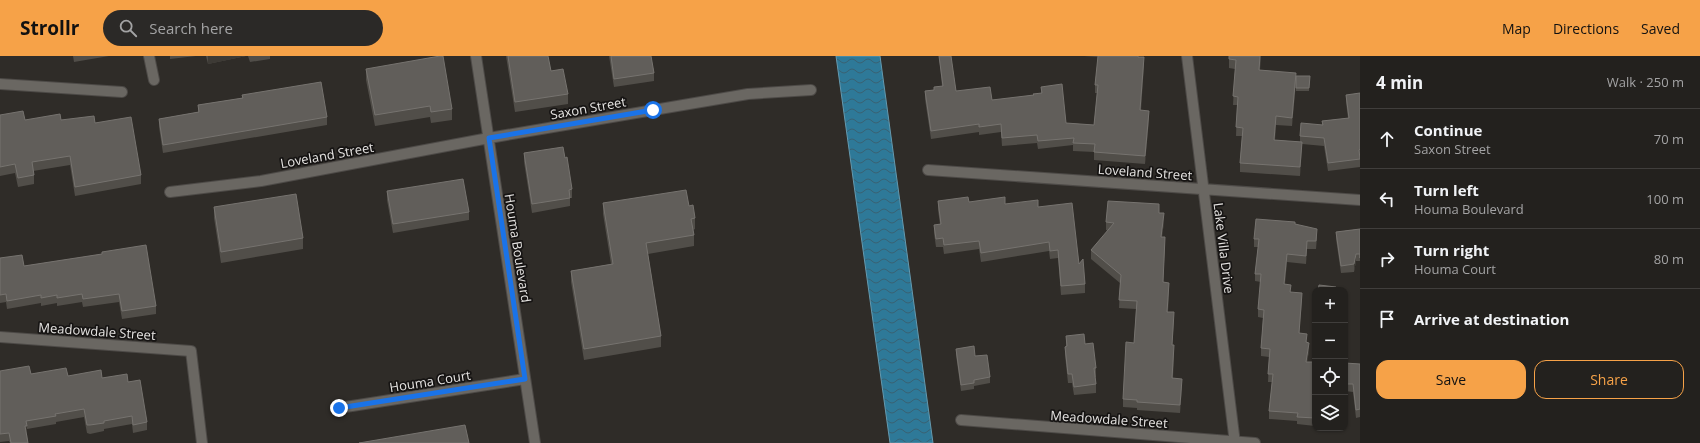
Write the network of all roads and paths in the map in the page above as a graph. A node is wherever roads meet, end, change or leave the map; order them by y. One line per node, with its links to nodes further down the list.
1 (149, 56): 4 (street)
2 (476, 56): 8 (street, Houma Boulevard)
3 (1187, 56): 10 (street, Lake Villa Drive)
4 (154, 80)
5 (0, 84): 7 (street)
6 (810, 90): 8 (street, Saxon Street)
7 (122, 92)
8 (489, 138): 11 (street, Loveland Street); 14 (street, Houma Boulevard)
9 (928, 170): 10 (street, Loveland Street)
10 (1204, 189): 12 (street, Loveland Street); 17 (street, Lake Villa Drive)
11 (170, 192)
12 (1360, 200)
13 (0, 337): 18 (street, Meadowdale Street)
14 (525, 379): 15 (street, Houma Court); 19 (street, Houma Boulevard)
15 (339, 408)
16 (961, 420): 17 (street, Meadowdale Street)
17 (1235, 442): 20 (street, Meadowdale Street)
18 (202, 443)
19 (535, 443)
20 (1255, 443)

